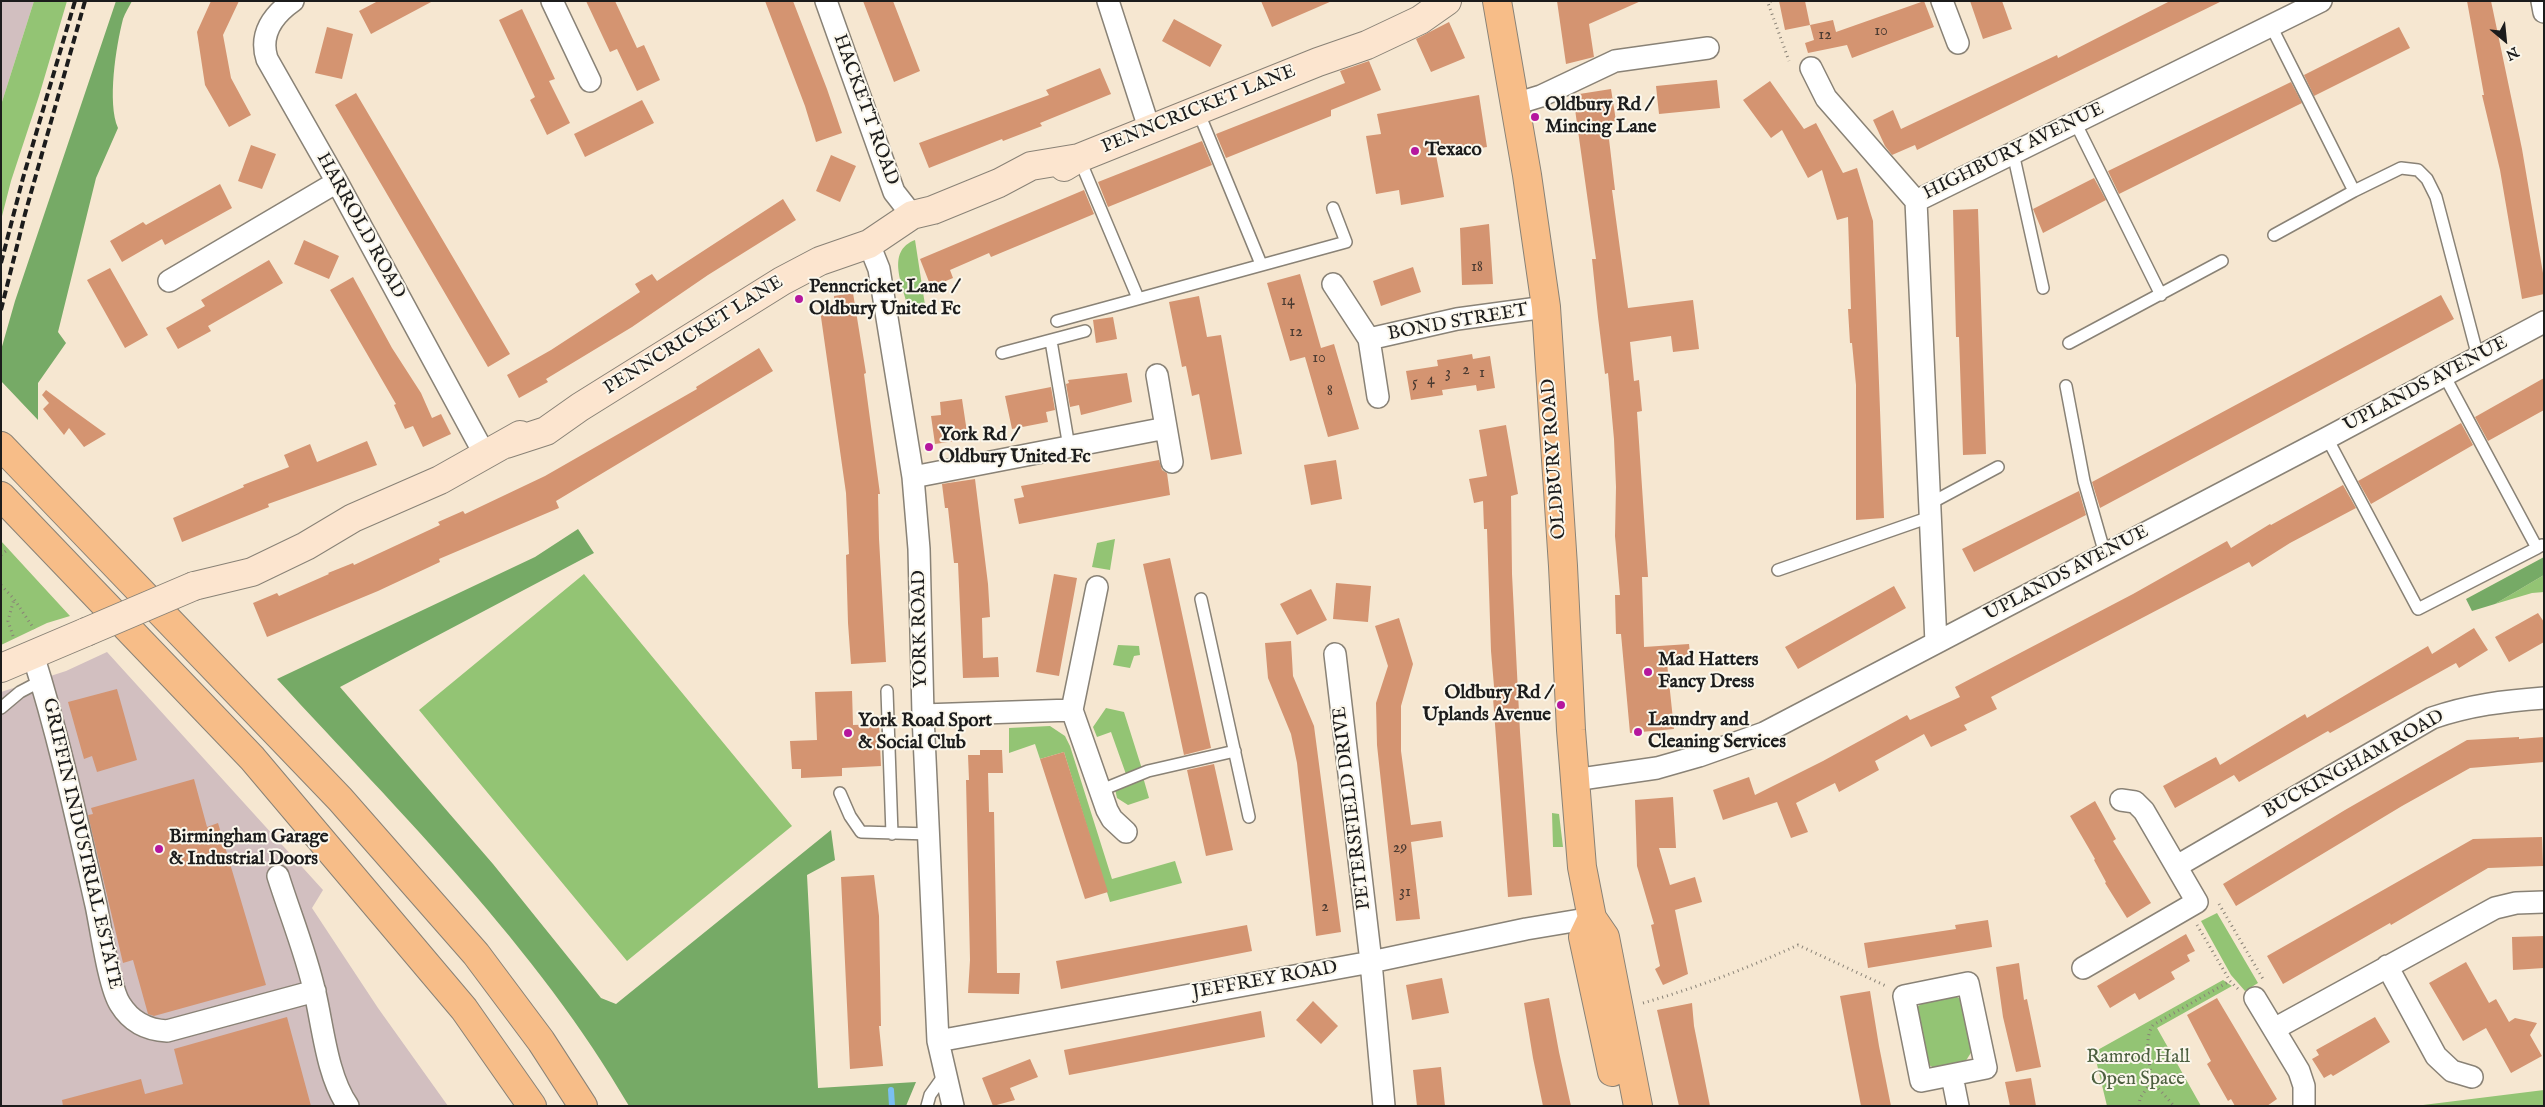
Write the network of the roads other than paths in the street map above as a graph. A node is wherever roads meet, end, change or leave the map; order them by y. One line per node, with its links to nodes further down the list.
1 (293, 1): 24 (street, HARROLD ROAD)
2 (552, 1): 17 (street)
3 (826, 1): 28 (street, HACKETT ROAD)
4 (1108, 1): 21 (street)
5 (1433, 1): 15 (street, PENNCRICKET LANE)
6 (1447, 1): 15 (street, PENNCRICKET LANE)
7 (1497, 1): 18 (main road, OLDBURY ROAD)
8 (1942, 1): 13 (street)
9 (2321, 1): 12 (street, HIGHBURY AVENUE)
10 (2542, 1): 11 (street)
11 (2544, 12)
12 (2271, 26): 20 (street, HIGHBURY AVENUE); 25 (lane)
13 (1958, 43)
14 (1708, 48): 18 (street)
15 (1318, 62): 19 (street, PENNCRICKET LANE)
16 (1811, 68): 26 (street)
17 (590, 80)
18 (1515, 104): 38 (main road, OLDBURY ROAD)
19 (1198, 111): 21 (street, PENNCRICKET LANE); 32 (lane)
20 (2075, 122): 22 (street, HIGHBURY AVENUE); 36 (lane)
21 (1150, 131): 23 (street, PENNCRICKET LANE)
22 (2013, 153): 26 (street, HIGHBURY AVENUE); 35 (lane)
23 (1079, 158): 28 (street, PENNCRICKET LANE); 37 (lane)
24 (337, 182): 33 (street); 55 (street, HARROLD ROAD)
25 (2354, 191): 29 (lane); 46 (lane)
26 (1916, 201): 60 (street, HIGHBURY AVENUE)
27 (1333, 208): 32 (lane)
28 (912, 215): 30 (street, PENNCRICKET LANE)
29 (2274, 235)
30 (869, 244): 55 (street, PENNCRICKET LANE); 58 (street, YORK ROAD)
31 (2222, 261): 36 (lane)
32 (1261, 264): 37 (lane)
33 (169, 281)
34 (1333, 284): 42 (street, BOND STREET)
35 (2043, 288)
36 (2161, 294): 44 (lane)
37 (1138, 298): 39 (lane)
38 (1546, 307): 42 (street, BOND STREET); 77 (main road, OLDBURY ROAD)
39 (1057, 322)
40 (2544, 322): 46 (street, UPLANDS AVENUE)
41 (1085, 331): 43 (lane)
42 (1370, 339): 50 (street, BOND STREET)
43 (1051, 341): 45 (lane); 54 (lane)
44 (2069, 343)
45 (1002, 353)
46 (2478, 357): 48 (street, UPLANDS AVENUE)
47 (1157, 375): 51 (street)
48 (2444, 375): 52 (street, UPLANDS AVENUE); 61 (lane)
49 (2066, 386): 62 (lane)
50 (1378, 397)
51 (1166, 428): 54 (street); 56 (street)
52 (2327, 438): 61 (lane); 62 (street, UPLANDS AVENUE)
53 (1, 446): 101 (main road)
54 (1069, 447): 58 (street)
55 (496, 450): 67 (street, PENNCRICKET LANE, bridge)
56 (1172, 462)
57 (1998, 467): 60 (lane)
58 (913, 478): 75 (street, YORK ROAD)
59 (1, 496): 100 (main road)
60 (1930, 511): 63 (lane); 66 (street, HIGHBURY AVENUE)
61 (2540, 546)
62 (2105, 554): 66 (street, UPLANDS AVENUE)
63 (1778, 570)
64 (1097, 587): 74 (street)
65 (1201, 599): 76 (lane)
66 (1936, 642): 77 (street, UPLANDS AVENUE)
67 (28, 643): 69 (street, PENNCRICKET LANE); 70 (street, GRIFFIN INDUSTRIAL ESTATE)
68 (1335, 654): 89 (street, PETERSFIELD DRIVE)
69 (1, 668)
70 (41, 681): 73 (lane); 92 (street, GRIFFIN INDUSTRIAL ESTATE)
71 (886, 691): 83 (lane)
72 (2544, 698): 85 (street, BUCKINGHAM ROAD)
73 (1, 708)
74 (1072, 710): 75 (street); 78 (street)
75 (923, 715): 84 (street, YORK ROAD)
76 (1235, 751): 78 (lane); 81 (lane)
77 (1574, 780): 88 (main road, OLDBURY ROAD)
78 (1100, 791): 82 (street)
79 (840, 793): 83 (lane)
80 (2121, 800): 85 (street)
81 (1249, 818)
82 (1126, 832)
83 (892, 834): 84 (lane)
84 (930, 834): 95 (street, YORK ROAD)
85 (2177, 866): 91 (street)
86 (278, 876): 92 (street)
87 (2544, 902): 90 (street)
88 (1592, 918): 89 (street, JEFFREY ROAD); 105 (main road); 106 (main road, OLDBURY ROAD)
89 (1371, 962): 95 (street, JEFFREY ROAD); 104 (street, PETERSFIELD DRIVE)
90 (2387, 966): 94 (street); 98 (street)
91 (2082, 968)
92 (315, 991): 99 (street)
93 (2254, 992): 94 (street)
94 (2274, 1029): 108 (street)
95 (938, 1041): 96 (street, YORK ROAD)
96 (945, 1074): 102 (lane); 103 (street, YORK ROAD)
97 (1952, 1076): 97 (street); 107 (street)
98 (2472, 1077)
99 (348, 1106)
100 (532, 1106)
101 (583, 1106)
102 (927, 1106)
103 (952, 1106)
104 (1384, 1106)
105 (1618, 1106)
106 (1638, 1106)
107 (1958, 1106)
108 (2304, 1106)

